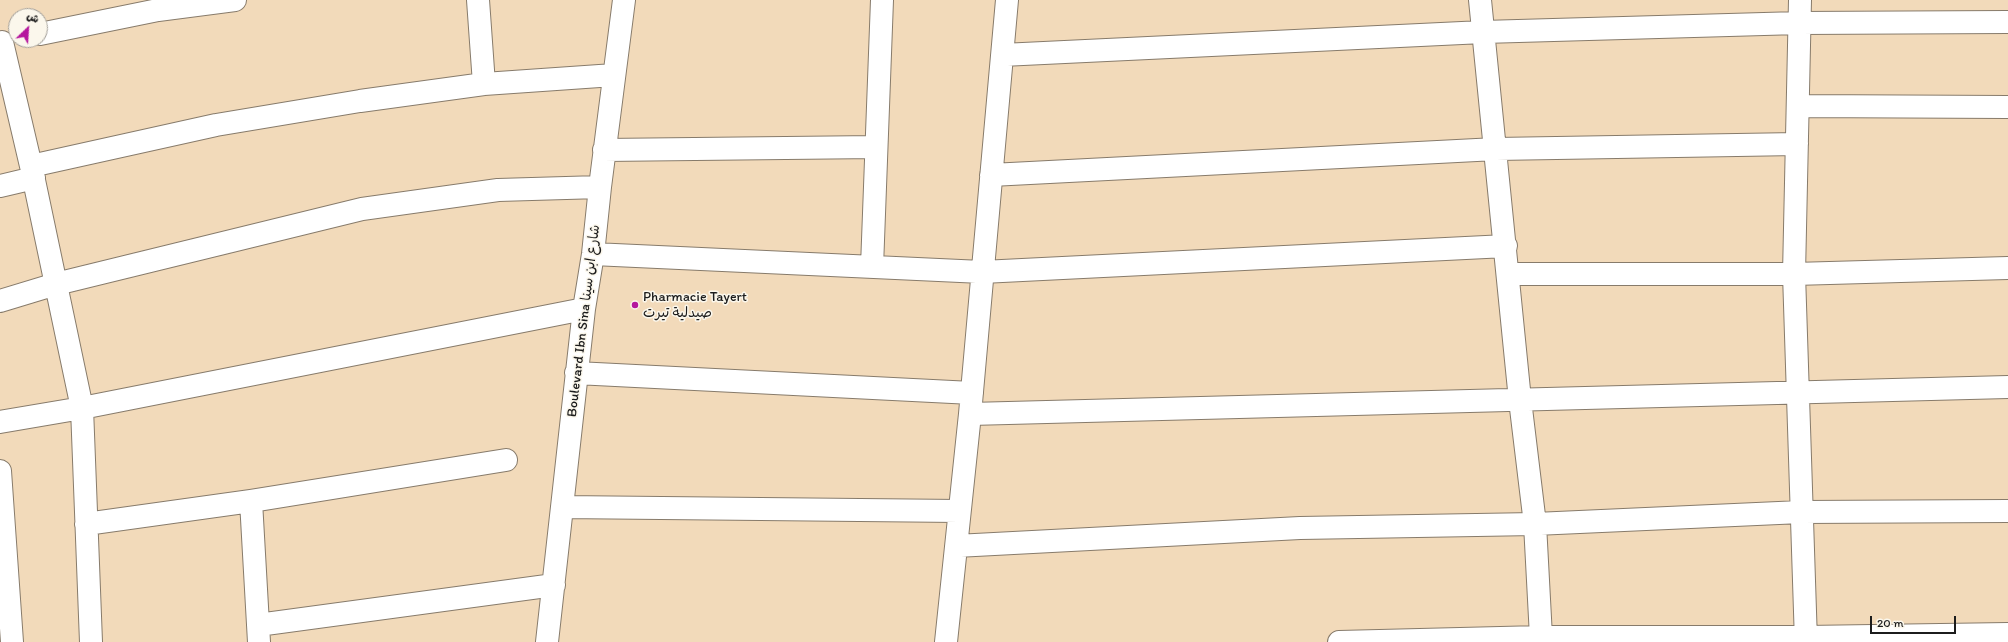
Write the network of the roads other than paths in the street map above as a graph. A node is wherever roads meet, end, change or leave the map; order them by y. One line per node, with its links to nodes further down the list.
1 (235, 0): 10 (street)
2 (478, 0): 15 (street)
3 (624, 0): 14 (street, Boulevard Ibn Sina شارع ابن سينا)
4 (882, 0): 19 (street)
5 (1007, 0): 13 (street)
6 (1480, 0): 11 (street)
7 (1800, 0): 9 (street)
8 (2008, 22): 9 (street)
9 (1799, 23): 11 (street); 16 (street)
10 (48, 32)
11 (1483, 32): 13 (street); 20 (street)
12 (6, 41): 22 (street)
13 (1002, 55): 23 (street)
14 (614, 75): 15 (street); 21 (street, Boulevard Ibn Sina شارع ابن سينا)
15 (484, 84): 22 (street)
16 (1798, 106): 17 (street); 18 (street)
17 (2008, 107)
18 (1797, 144): 20 (street); 32 (street)
19 (876, 148): 21 (street); 28 (street)
20 (1496, 149): 23 (street); 26 (street)
21 (604, 150): 25 (street, Boulevard Ibn Sina شارع ابن سينا)
22 (32, 172): 24 (street); 33 (street)
23 (991, 175): 30 (street)
24 (0, 186)
25 (600, 187): 27 (street, Boulevard Ibn Sina شارع ابن سينا); 33 (street)
26 (1506, 246): 30 (street); 31 (street)
27 (593, 254): 28 (street); 35 (street, Boulevard Ibn Sina شارع ابن سينا)
28 (872, 267): 30 (street)
29 (2008, 268): 32 (street)
30 (982, 272): 40 (street)
31 (1508, 274): 32 (street); 39 (street)
32 (1794, 274): 38 (street)
33 (56, 284): 34 (street); 41 (street)
34 (0, 301)
35 (584, 309): 36 (street, Boulevard Ibn Sina شارع ابن سينا); 41 (street)
36 (576, 373): 40 (street); 46 (street, Boulevard Ibn Sina شارع ابن سينا)
37 (2008, 387): 38 (street)
38 (1797, 394): 39 (street); 49 (street)
39 (1520, 400): 40 (street); 51 (street)
40 (971, 404): 47 (street)
41 (82, 408): 42 (street); 50 (street)
42 (0, 422)
43 (506, 460): 45 (street)
44 (0, 471): 58 (street)
45 (251, 501): 50 (street); 54 (street)
46 (562, 508): 47 (street); 53 (street, Boulevard Ibn Sina شارع ابن سينا)
47 (959, 510): 52 (street)
48 (2008, 511): 49 (street)
49 (1801, 512): 51 (street); 57 (street)
50 (86, 524): 59 (street)
51 (1535, 524): 52 (street); 56 (street)
52 (956, 546): 61 (street)
53 (554, 585): 54 (street); 60 (street, Boulevard Ibn Sina شارع ابن سينا)
54 (259, 634)
55 (2008, 634): 57 (street)
56 (1542, 637): 57 (street); 62 (street)
57 (1806, 640)
58 (12, 642)
59 (90, 642)
60 (547, 642)
61 (946, 642)
62 (1339, 642)

